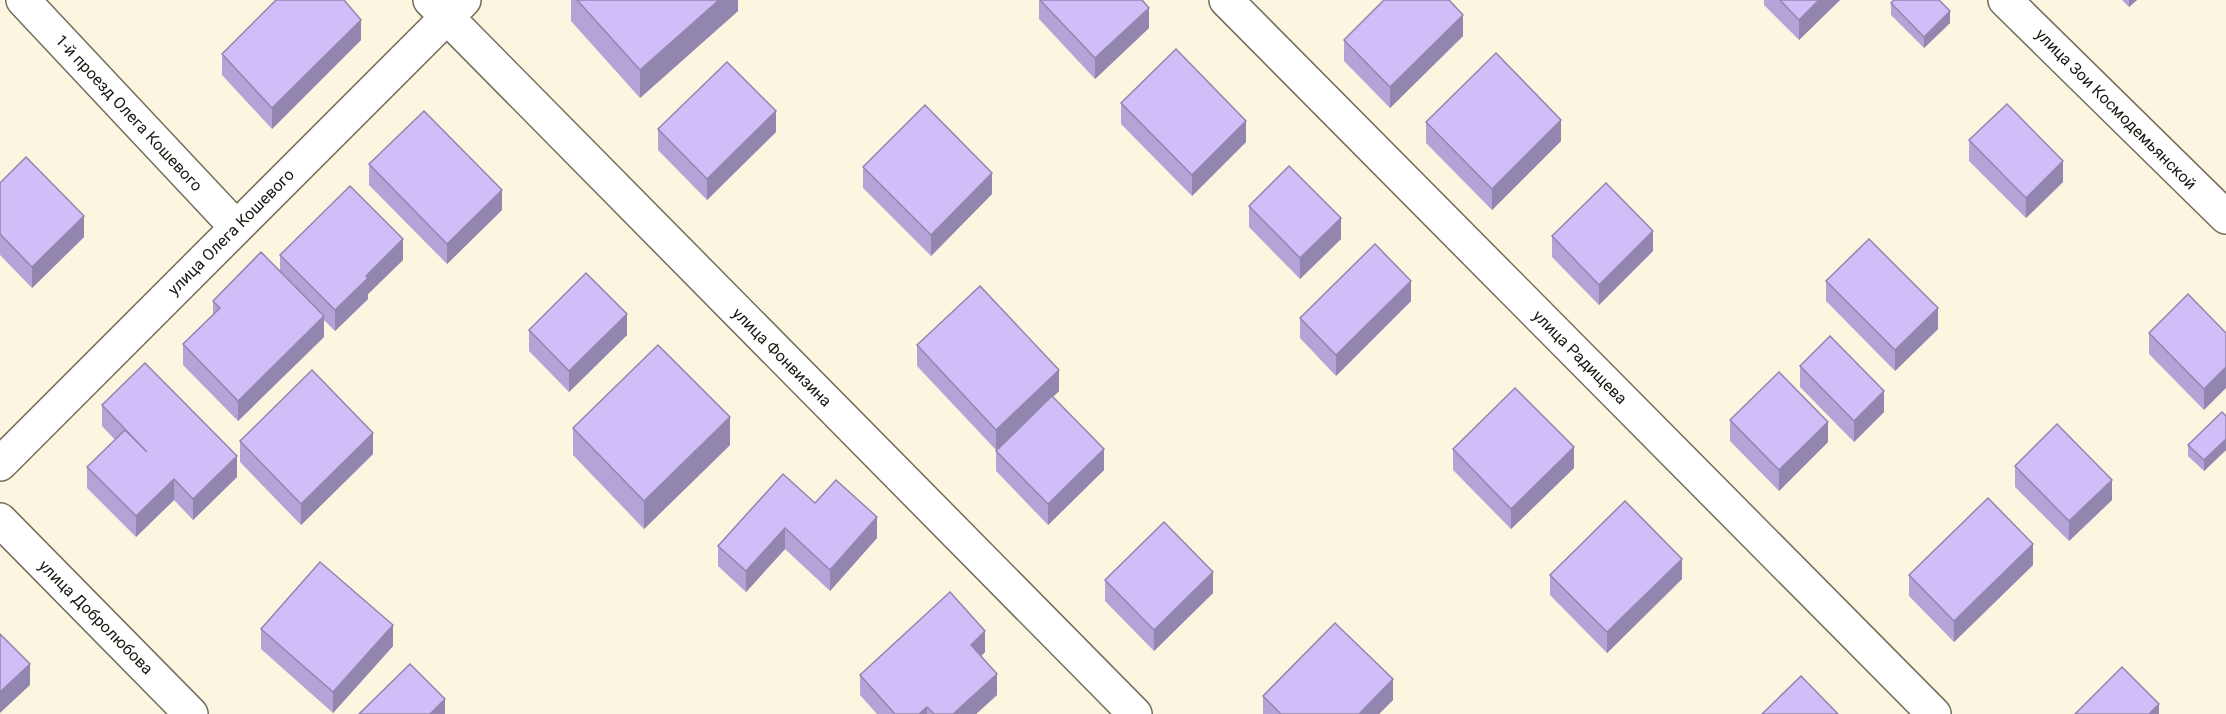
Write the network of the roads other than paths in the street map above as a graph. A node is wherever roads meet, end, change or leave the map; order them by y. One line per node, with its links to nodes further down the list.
1 (23, 0): 6 (street, 1-й проезд Олега Кошевого)
2 (1226, 0): 11 (street, улица Радищева)
3 (2006, 0): 5 (street, улица Зои Космодемьянской)
4 (447, 6): 6 (street, улица Олега Кошевого); 10 (street, улица Фонвизина)
5 (2226, 217)
6 (236, 226): 7 (street, улица Олега Кошевого)
7 (0, 465)
8 (0, 520): 9 (street, улица Добролюбова)
9 (191, 714)
10 (1135, 714)
11 (1934, 714)

